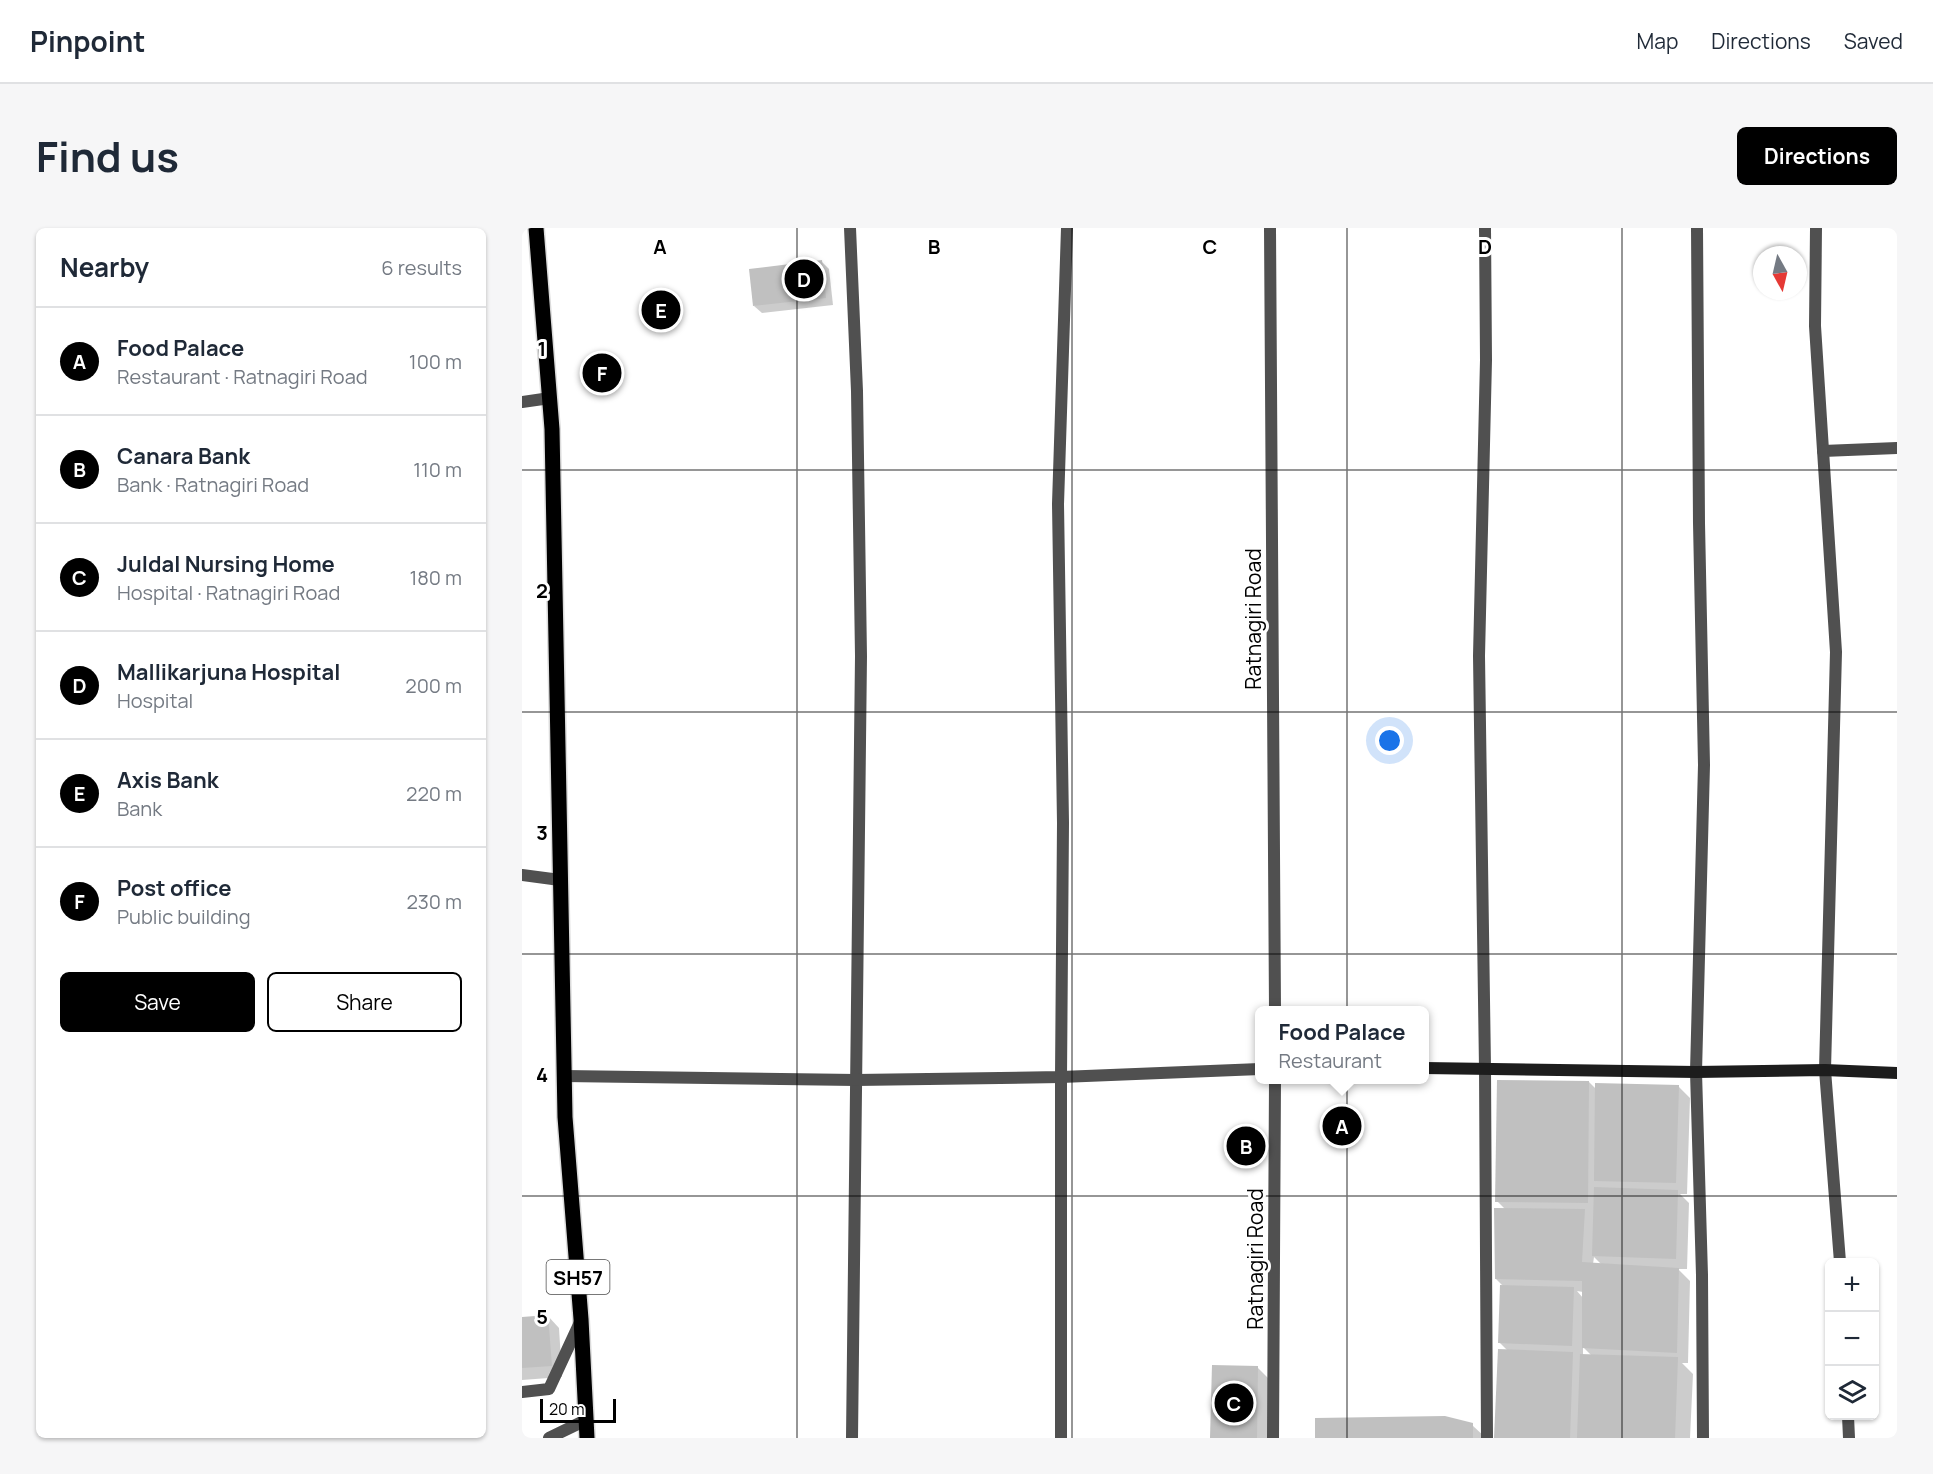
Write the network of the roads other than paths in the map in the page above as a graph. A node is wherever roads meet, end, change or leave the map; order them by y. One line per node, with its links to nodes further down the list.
1 (536, 228): 8 (main road, SH57)
2 (850, 228): 23 (street)
3 (1067, 228): 22 (street)
4 (1270, 228): 14 (street, Ratnagiri Road)
5 (1485, 228): 16 (street)
6 (1697, 228): 19 (street)
7 (1816, 228): 11 (street)
8 (550, 399): 9 (street); 13 (main road, SH57)
9 (522, 402)
10 (1897, 448): 11 (street)
11 (1823, 451): 18 (street)
12 (522, 875): 13 (street)
13 (560, 880): 21 (main road, SH57)
14 (1275, 1006)
15 (1429, 1068): 16 (street)
16 (1485, 1068): 19 (street); 35 (street)
17 (1255, 1069): 22 (street)
18 (1825, 1070): 19 (street); 20 (street); 25 (street)
19 (1696, 1071): 36 (street)
20 (1897, 1073)
21 (564, 1076): 23 (street); 26 (main road, SH57)
22 (1060, 1077): 23 (street); 33 (street)
23 (856, 1080): 32 (street)
24 (1275, 1084): 34 (street, Ratnagiri Road)
25 (1840, 1258)
26 (581, 1319): 27 (street); 28 (main road, SH57)
27 (522, 1392)
28 (586, 1420): 30 (street); 31 (main road, SH57)
29 (1848, 1420): 37 (street)
30 (549, 1438)
31 (587, 1438)
32 (852, 1438)
33 (1061, 1438)
34 (1273, 1438)
35 (1487, 1438)
36 (1703, 1438)
37 (1849, 1438)

